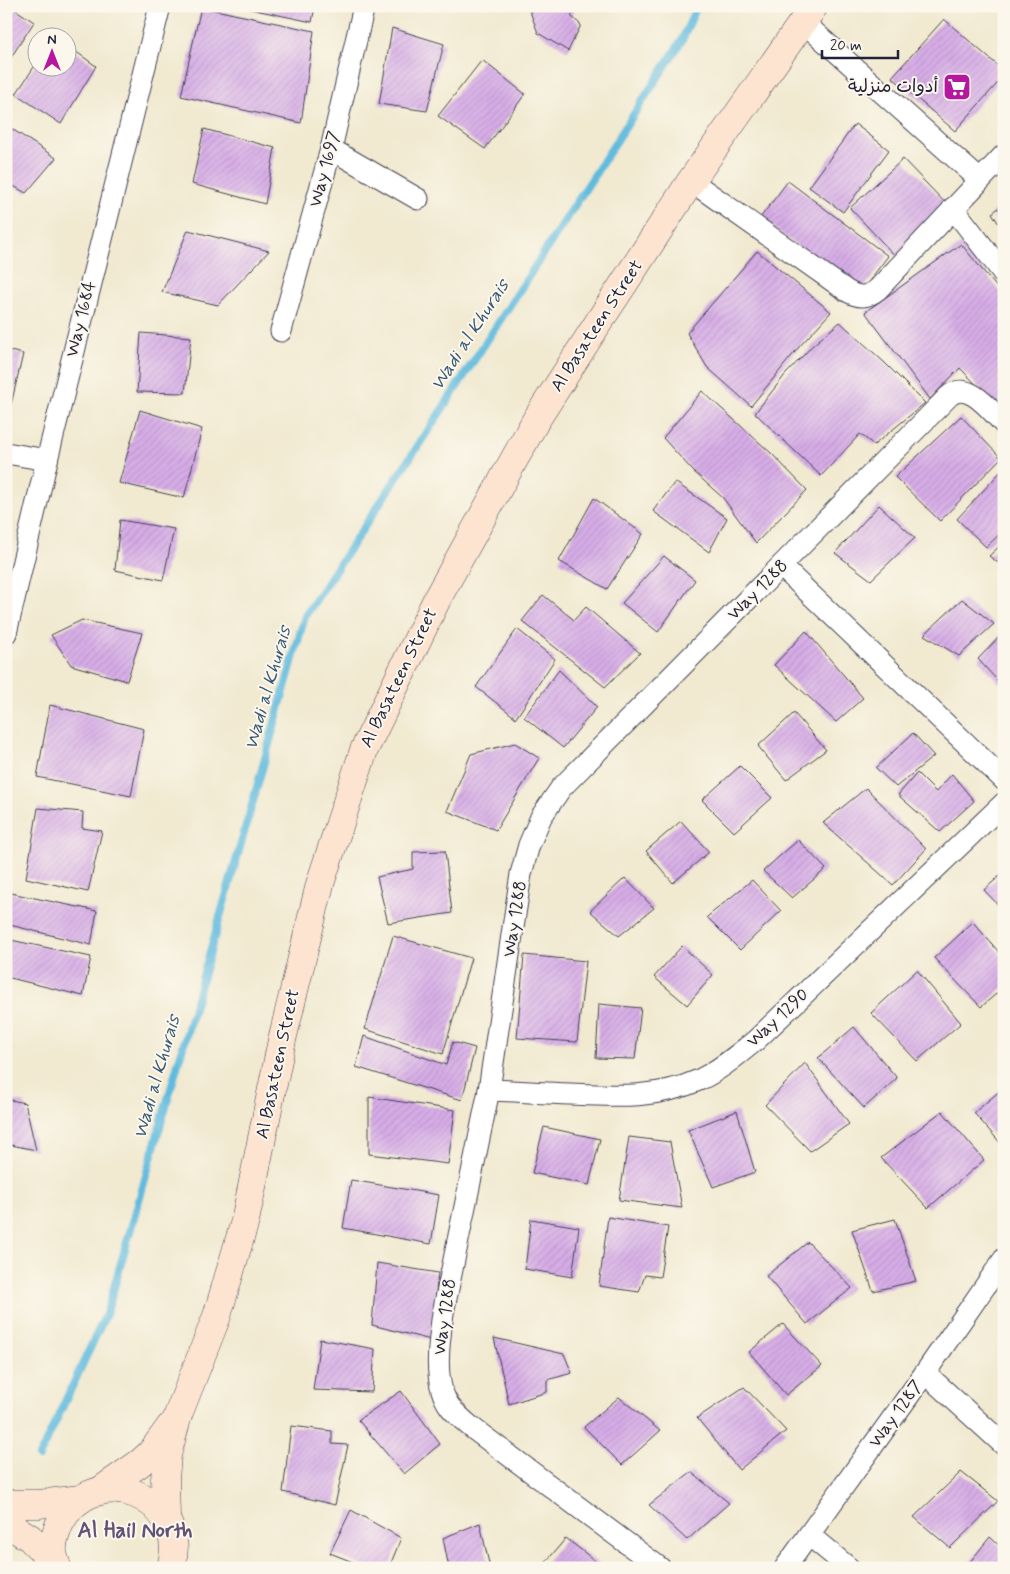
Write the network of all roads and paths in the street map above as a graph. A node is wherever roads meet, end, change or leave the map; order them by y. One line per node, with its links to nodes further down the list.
1 (160, 6): 14 (street, Way 1684)
2 (364, 6): 4 (street, Way 1697)
3 (811, 10): 6 (street); 7 (street, Al Basateen Street)
4 (331, 149): 8 (street); 11 (street, Way 1697)
5 (1004, 155): 6 (street)
6 (980, 180): 9 (street)
7 (691, 181): 9 (street); 22 (street, Al Basateen Street)
8 (418, 199)
9 (953, 208): 10 (street)
10 (1004, 274)
11 (281, 332)
12 (1004, 424): 15 (street, Way 1288)
13 (6, 453): 14 (street)
14 (46, 460): 16 (street, Way 1684)
15 (781, 566): 17 (street); 19 (street, Way 1288)
16 (6, 633)
17 (1004, 780)
18 (1004, 803): 19 (street, Way 1290)
19 (489, 1090): 32 (street, Way 1288)
20 (1004, 1259): 21 (street, Way 1287)
21 (925, 1374): 23 (street); 28 (street, Way 1287)
22 (178, 1415): 24 (street, Al Basateen Street); 27 (street, Al Basateen Street)
23 (1004, 1445)
24 (90, 1495): 25 (street); 27 (street); 29 (street)
25 (6, 1504)
26 (6, 1522): 29 (street)
27 (170, 1528): 30 (street, Al Basateen Street); 31 (street)
28 (809, 1535): 33 (street, Way 1287); 34 (street)
29 (56, 1566)
30 (171, 1568)
31 (195, 1568)
32 (660, 1568)
33 (785, 1568)
34 (849, 1568)

